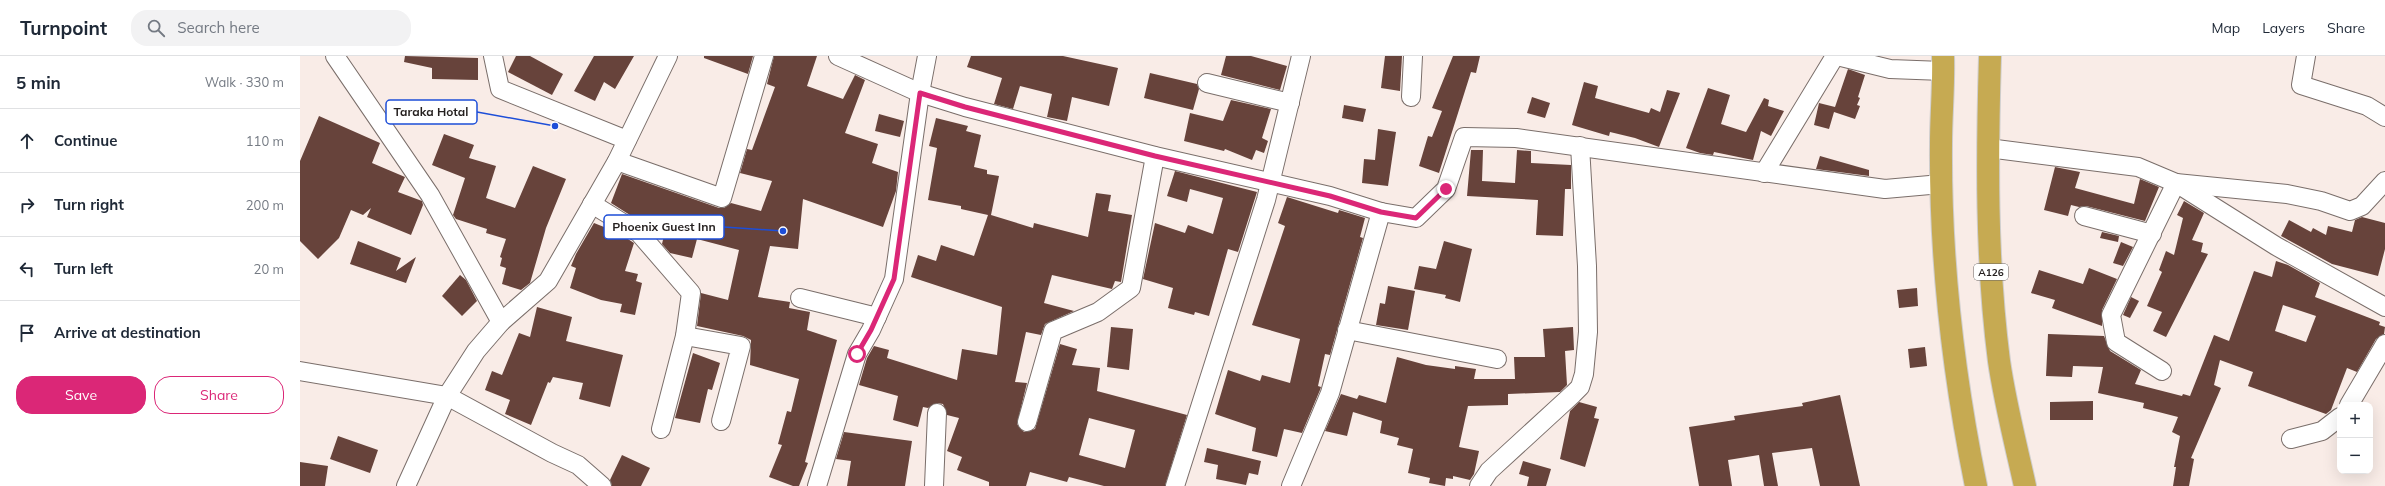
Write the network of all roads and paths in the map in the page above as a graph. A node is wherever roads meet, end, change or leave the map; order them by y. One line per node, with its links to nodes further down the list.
1 (335, 56): 35 (street)
2 (493, 56): 18 (street)
3 (668, 56): 18 (street)
4 (764, 56): 22 (street)
5 (838, 56): 14 (street)
6 (927, 56): 14 (street)
7 (1301, 56): 16 (street)
8 (1413, 56): 15 (street)
9 (1836, 56): 12 (street); 23 (street)
10 (1990, 56): 20 (highway, A126)
11 (2306, 56): 17 (street)
12 (1943, 63): 27 (highway)
13 (1207, 83): 16 (street)
14 (920, 93): 21 (street); 34 (street)
15 (1411, 97)
16 (1290, 103): 25 (street)
17 (2385, 117)
18 (627, 140): 22 (street)
19 (1580, 146): 23 (street); 29 (street); 56 (street)
20 (1988, 148): 26 (street); 58 (highway, A126)
21 (1155, 156): 25 (street); 47 (street)
22 (617, 161): 28 (street)
23 (1764, 173): 27 (street)
24 (2385, 181): 26 (street)
25 (1270, 183): 29 (street); 54 (street)
26 (2176, 183): 31 (street); 33 (street)
27 (1942, 184): 57 (highway)
28 (592, 204): 35 (street); 37 (street)
29 (1381, 212): 36 (street)
30 (2084, 216): 31 (street)
31 (2152, 234): 41 (street)
32 (800, 298): 34 (street)
33 (2385, 307)
34 (877, 317): 52 (street)
35 (501, 322): 42 (street)
36 (1347, 330): 39 (street); 55 (street)
37 (685, 336): 46 (street); 48 (street)
38 (2385, 344): 43 (street)
39 (1497, 359)
40 (300, 371): 42 (street)
41 (2162, 371)
42 (447, 396): 50 (street); 51 (street)
43 (2351, 402)
44 (938, 413): 53 (street)
45 (2337, 419): 49 (street)
46 (720, 421)
47 (1027, 422)
48 (661, 430)
49 (2291, 439)
50 (406, 486)
51 (602, 486)
52 (817, 486)
53 (934, 486)
54 (1175, 486)
55 (1291, 486)
56 (1479, 486)
57 (1976, 486)
58 (2025, 486)

